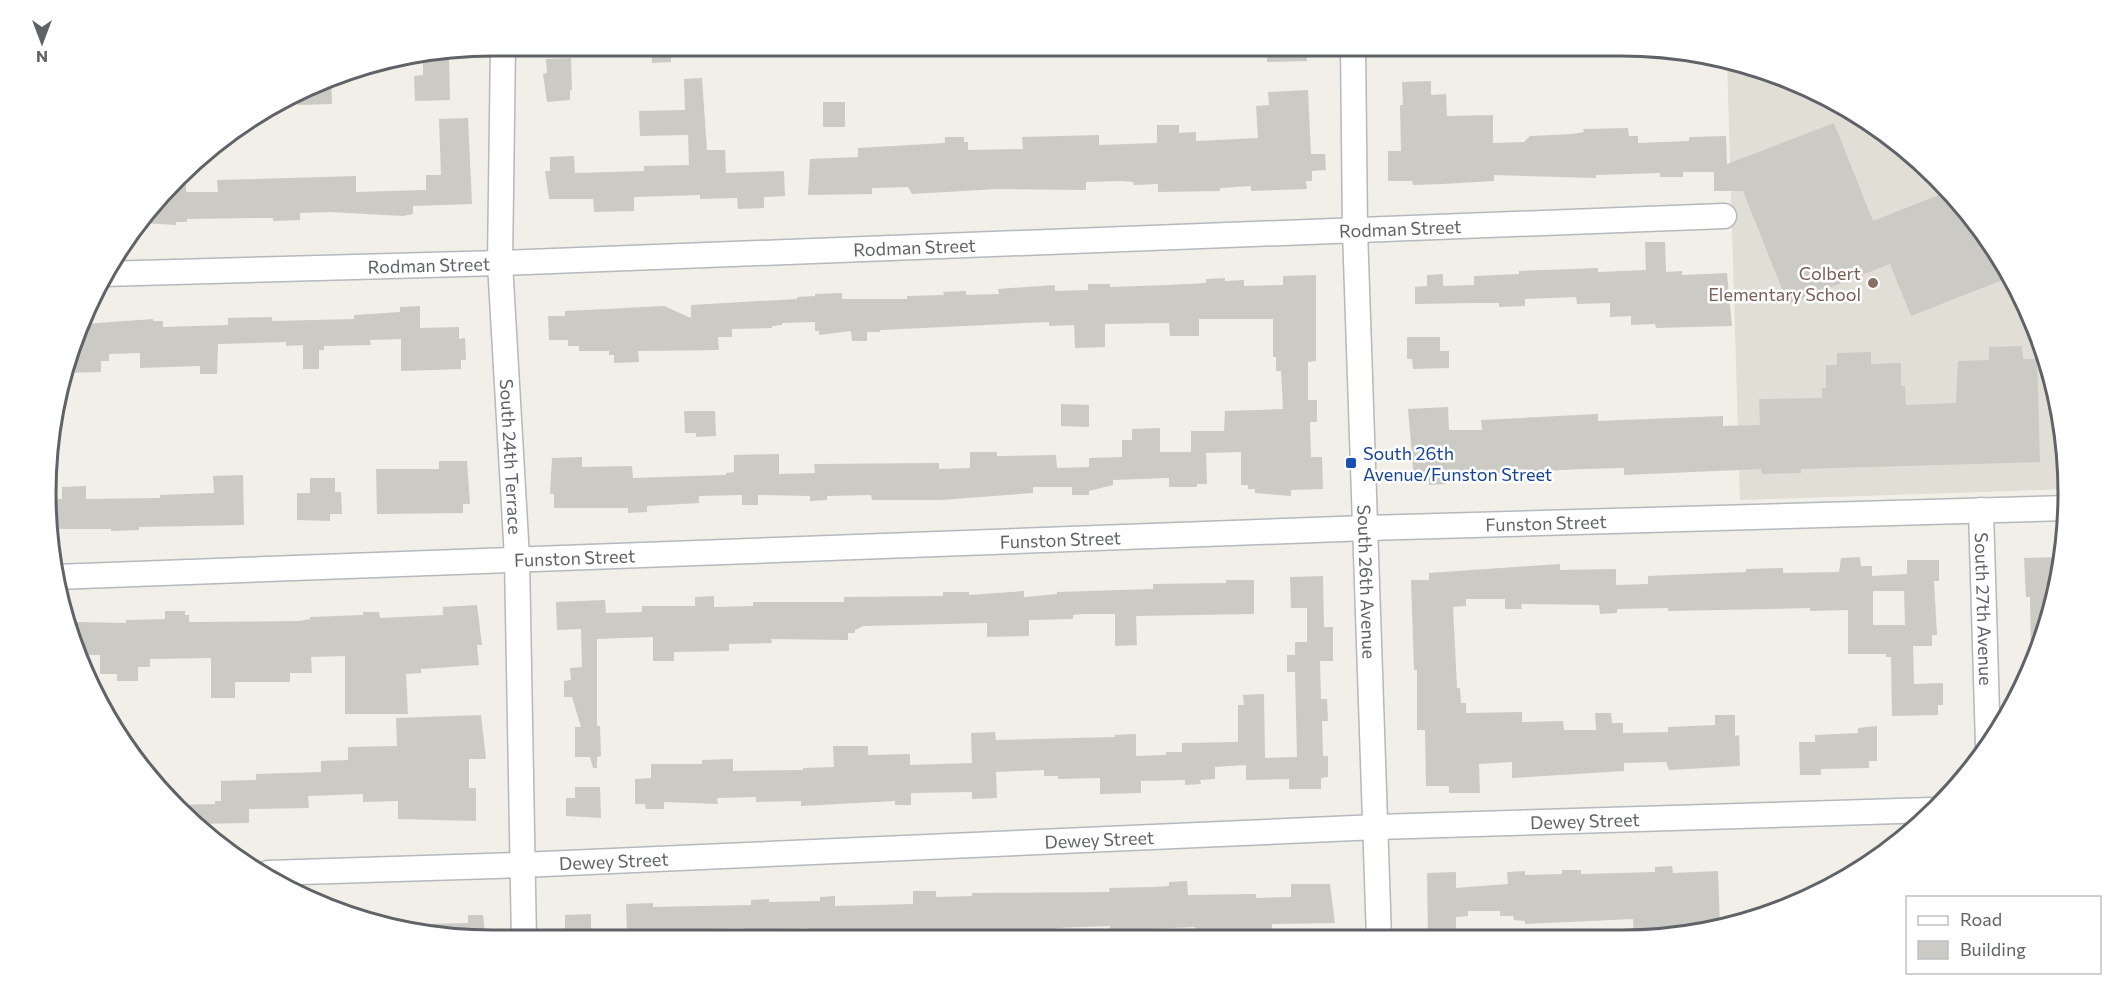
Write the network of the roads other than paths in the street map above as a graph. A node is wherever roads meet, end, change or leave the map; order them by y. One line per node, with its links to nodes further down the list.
1 (503, 56): 5 (street, South 24th Terrace)
2 (1353, 56): 4 (street, South 26th Avenue)
3 (1724, 216): 4 (street, Rodman Street)
4 (1355, 230): 5 (street, Rodman Street); 9 (street, South 26th Avenue)
5 (501, 263): 6 (street, Rodman Street); 10 (street, South 24th Terrace)
6 (114, 274)
7 (2057, 508): 8 (street, Funston Street)
8 (1981, 510): 9 (street, Funston Street); 12 (street, South 27th Avenue)
9 (1366, 528): 10 (street, Funston Street); 14 (street, South 26th Avenue)
10 (517, 558): 11 (street, Funston Street); 15 (street, South 24th Terrace)
11 (64, 577)
12 (1988, 730)
13 (1920, 810): 14 (street, Dewey Street)
14 (1377, 827): 15 (street, Dewey Street); 18 (street, South 26th Avenue)
15 (522, 865): 16 (street, Dewey Street); 17 (street, South 24th Terrace)
16 (275, 873)
17 (524, 930)
18 (1379, 930)

